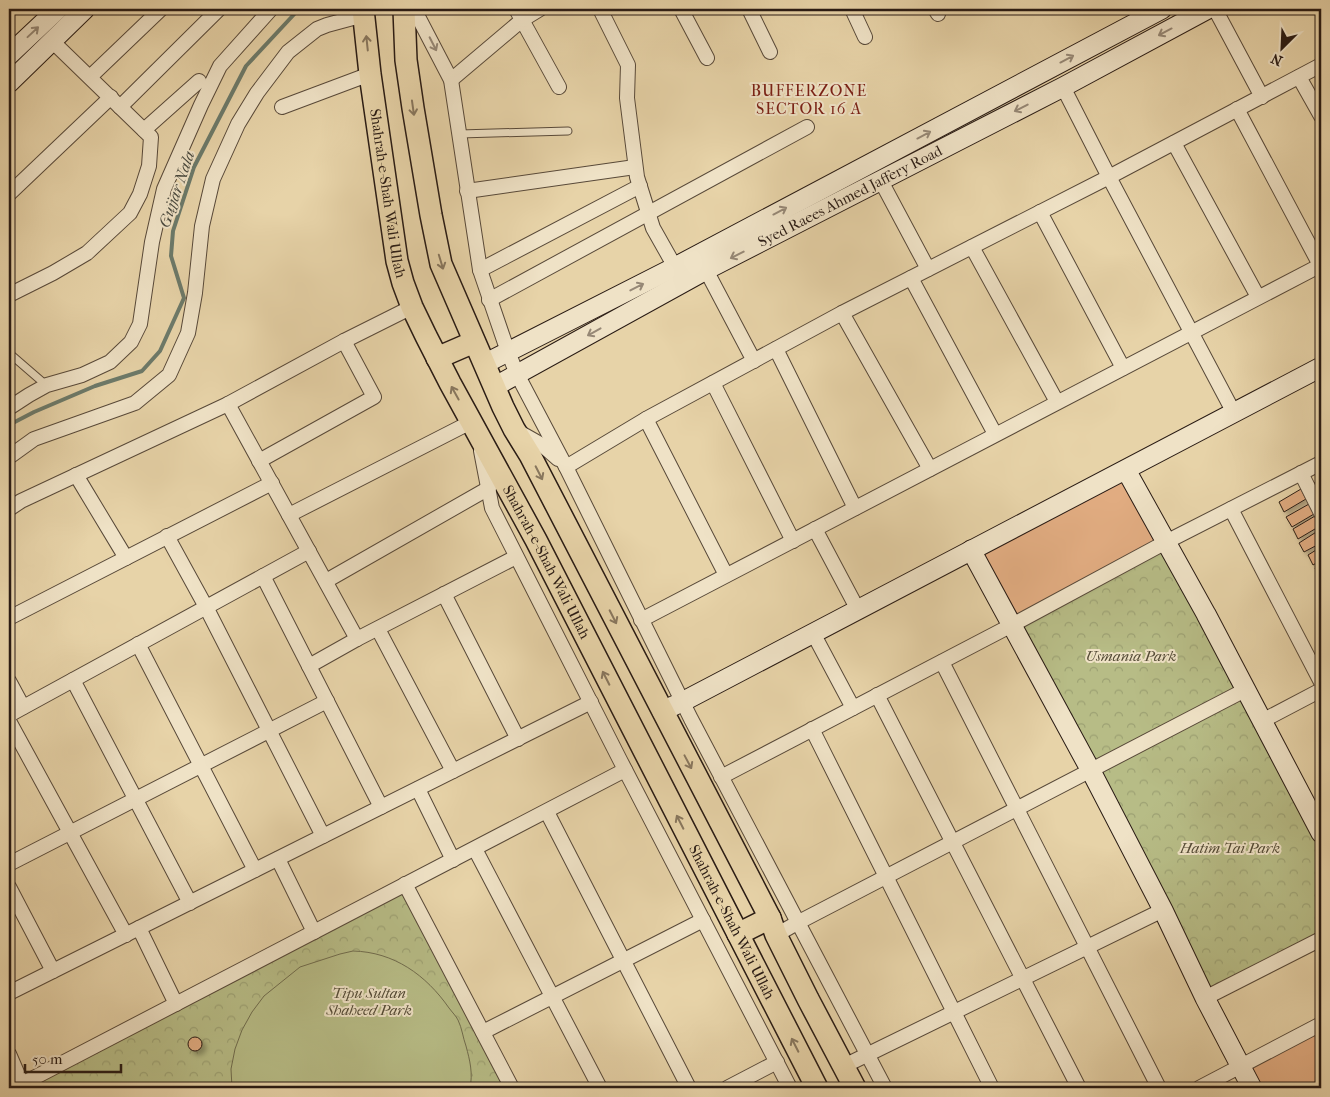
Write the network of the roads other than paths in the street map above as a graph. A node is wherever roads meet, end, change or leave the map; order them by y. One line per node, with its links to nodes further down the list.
1 (58, 9): 21 (street, one-way to 1)
2 (85, 9): 19 (street)
3 (160, 9): 25 (street)
4 (219, 9): 33 (street)
5 (271, 9): 75 (street)
6 (404, 9): 64 (main road, one-way to 64)
7 (414, 9): 27 (street, one-way to 27)
8 (540, 9): 17 (street)
9 (600, 9): 42 (street)
10 (681, 9): 22 (street)
11 (749, 9): 20 (street)
12 (852, 9): 18 (street)
13 (1162, 9): 52 (street, Syed Raees Ahmed Jaffery Road, one-way to 13)
14 (1208, 9): 31 (street, Syed Raees Ahmed Jaffery Road, one-way to 31)
15 (1215, 9): 32 (street)
16 (363, 12): 24 (main road, Shahrah-e-Shah Wali Ullah, one-way to 16); 85 (street)
17 (519, 14): 27 (street); 30 (street)
18 (865, 37)
19 (52, 41): 25 (street); 29 (street)
20 (770, 52)
21 (9, 55)
22 (707, 58)
23 (1321, 65): 26 (street)
24 (370, 74): 34 (street); 60 (main road, Shahrah-e-Shah Wali Ullah)
25 (90, 77): 33 (street)
26 (1299, 77): 32 (street); 36 (street)
27 (451, 80): 40 (street)
28 (198, 81): 38 (street)
29 (9, 83)
30 (559, 87)
31 (1063, 87): 43 (street); 44 (street, Syed Raees Ahmed Jaffery Road, one-way to 44)
32 (1262, 97): 35 (street)
33 (116, 102): 38 (street); 47 (street)
34 (282, 107)
35 (1237, 110): 41 (street); 51 (street)
36 (1321, 116)
37 (807, 128): 49 (street)
38 (144, 130): 57 (street)
39 (568, 131): 40 (lane)
40 (460, 134): 46 (street)
41 (1174, 143): 43 (street); 58 (street)
42 (635, 167): 45 (street); 46 (street)
43 (1109, 177): 48 (street); 62 (street)
44 (881, 181): 53 (street); 55 (street, Syed Raees Ahmed Jaffery Road, one-way to 55)
45 (640, 186): 49 (street); 54 (street)
46 (467, 191): 54 (street)
47 (9, 194)
48 (1040, 212): 50 (street); 72 (street)
49 (648, 214): 52 (street); 59 (street)
50 (972, 247): 53 (street); 77 (street)
51 (1321, 265): 58 (street)
52 (675, 267): 66 (street, Syed Raees Ahmed Jaffery Road, one-way to 52)
53 (928, 269): 56 (street)
54 (480, 270): 59 (street)
55 (706, 270): 69 (street); 73 (street, Syed Raees Ahmed Jaffery Road, one-way to 73)
56 (911, 278): 61 (street); 84 (street)
57 (9, 295)
58 (1258, 297): 62 (street)
59 (489, 300): 66 (street)
60 (412, 307): 63 (street); 68 (main road, Shahrah-e-Shah Wali Ullah)
61 (842, 313): 65 (street); 89 (street)
62 (1191, 332): 72 (street); 80 (street)
63 (344, 342): 78 (street); 86 (street)
64 (474, 342): 68 (main road); 70 (main road)
65 (776, 349): 69 (street); 95 (street)
66 (508, 352): 70 (street, Syed Raees Ahmed Jaffery Road); 73 (street)
67 (9, 353): 75 (lane)
68 (437, 358): 82 (main road, Shahrah-e-Shah Wali Ullah, one-way to 68)
69 (754, 361): 74 (street)
70 (484, 364): 76 (main road)
71 (1321, 367): 80 (street)
72 (1123, 368): 77 (street)
73 (517, 374): 76 (street, Syed Raees Ahmed Jaffery Road); 88 (street)
74 (713, 383): 81 (street); 102 (street)
75 (47, 385): 79 (street)
76 (494, 387): 83 (main road)
77 (1057, 402): 84 (street)
78 (228, 404): 86 (street); 92 (street)
79 (9, 408)
80 (1234, 413): 90 (street)
81 (646, 419): 88 (street); 108 (street)
82 (474, 428): 94 (street); 99 (street); 172 (main road, Shahrah-e-Shah Wali Ullah, one-way to 82)
83 (514, 430): 88 (street); 134 (main road, one-way to 134)
84 (995, 434): 89 (street)
85 (9, 457)
86 (259, 461): 93 (street)
87 (1321, 463): 91 (street)
88 (566, 467): 115 (street)
89 (930, 469): 95 (street)
90 (1126, 470): 103 (street); 104 (street)
91 (1301, 473): 97 (street); 98 (street)
92 (76, 475): 96 (street); 107 (street)
93 (272, 483): 99 (street); 101 (street)
94 (489, 488): 106 (street); 110 (street)
95 (855, 508): 100 (street)
96 (9, 509)
97 (1231, 509): 103 (street); 125 (street)
98 (1321, 513)
99 (289, 515): 105 (street)
100 (815, 529): 102 (street); 113 (street)
101 (167, 536): 107 (street); 112 (street)
102 (793, 541): 108 (street)
103 (1166, 542): 116 (street); 126 (street)
104 (971, 550): 113 (street); 116 (street)
105 (309, 551): 109 (street); 110 (street)
106 (516, 556): 111 (street); 130 (street)
107 (126, 558): 114 (street)
108 (726, 575): 115 (street)
109 (263, 576): 112 (street); 122 (street)
110 (326, 581): 119 (street)
111 (444, 594): 117 (street); 140 (street)
112 (206, 607): 120 (street); 139 (street)
113 (858, 610): 118 (street)
114 (9, 618)
115 (641, 620): 131 (street)
116 (1012, 625): 121 (street); 144 (street)
117 (378, 628): 119 (street); 143 (street)
118 (813, 633): 131 (street); 133 (street)
119 (357, 639): 122 (street)
120 (138, 644): 124 (street); 141 (street)
121 (942, 662): 128 (street); 150 (street)
122 (309, 666): 129 (street)
123 (9, 680): 132 (street)
124 (73, 680): 132 (street); 147 (street)
125 (1321, 682)
126 (1246, 690): 137 (street); 144 (street)
127 (1321, 690): 137 (street)
128 (877, 695): 133 (street); 156 (street)
129 (327, 701): 139 (street); 148 (street)
130 (591, 702): 140 (street); 142 (street)
131 (682, 702): 134 (street); 145 (street)
132 (23, 707): 135 (street)
133 (853, 708): 138 (street)
134 (662, 711): 152 (main road, one-way to 152)
135 (9, 715)
136 (9, 721): 153 (street)
137 (1262, 721): 154 (street)
138 (812, 729): 145 (street); 162 (street)
139 (269, 731): 141 (street); 155 (street)
140 (518, 739): 143 (street)
141 (201, 766): 147 (street); 161 (street)
142 (625, 770): 151 (street); 167 (street)
143 (453, 771): 146 (street)
144 (1090, 771): 150 (street); 166 (street)
145 (721, 777): 149 (street)
146 (418, 789): 148 (street); 159 (street)
147 (136, 799): 153 (street); 165 (street)
148 (381, 807): 155 (street)
149 (736, 807): 152 (street); 168 (street)
150 (1018, 808): 156 (street); 175 (street)
151 (547, 812): 157 (street); 176 (street)
152 (717, 817): 169 (main road)
153 (70, 833): 160 (street); 173 (street)
154 (1321, 833)
155 (323, 836): 158 (street)
156 (953, 842): 162 (street); 178 (street)
157 (474, 849): 159 (street); 181 (street)
158 (278, 859): 161 (street); 171 (street)
159 (453, 860): 163 (street)
160 (9, 864)
161 (255, 870): 165 (street)
162 (886, 876): 168 (street); 185 (street)
163 (406, 884): 171 (street); 187 (street)
164 (9, 887): 177 (street)
165 (190, 903): 170 (street)
166 (1163, 910): 175 (street); 182 (street)
167 (703, 920): 176 (street); 190 (street)
168 (797, 923): 169 (street); 179 (street)
169 (773, 927): 172 (main road); 183 (main road)
170 (139, 928): 173 (street); 184 (street)
171 (314, 932): 184 (street)
172 (738, 934): 199 (main road, Shahrah-e-Shah Wali Ullah, one-way to 172)
173 (126, 935): 177 (street)
174 (1321, 939): 182 (street)
175 (1086, 947): 178 (street); 204 (street)
176 (623, 960): 181 (street); 196 (street)
177 (53, 971): 180 (street)
178 (1022, 979): 185 (street); 203 (street)
179 (830, 986): 183 (street); 189 (street)
180 (9, 993)
181 (552, 996): 187 (street); 195 (street)
182 (1205, 998): 192 (street)
183 (808, 999): 191 (main road)
184 (176, 1004): 193 (street)
185 (954, 1012): 189 (street); 202 (street)
186 (1321, 1024): 192 (street)
187 (483, 1032): 194 (street)
188 (9, 1054): 193 (street)
189 (868, 1055): 191 (street); 201 (street)
190 (777, 1062): 197 (street); 198 (street)
191 (844, 1066): 200 (main road)
192 (1242, 1066): 205 (street); 206 (street)
193 (15, 1087)
194 (512, 1088)
195 (600, 1088)
196 (689, 1088)
197 (727, 1088)
198 (790, 1088)
199 (817, 1088)
200 (855, 1088)
201 (885, 1088)
202 (992, 1088)
203 (1079, 1088)
204 (1159, 1088)
205 (1199, 1088)
206 (1252, 1088)

